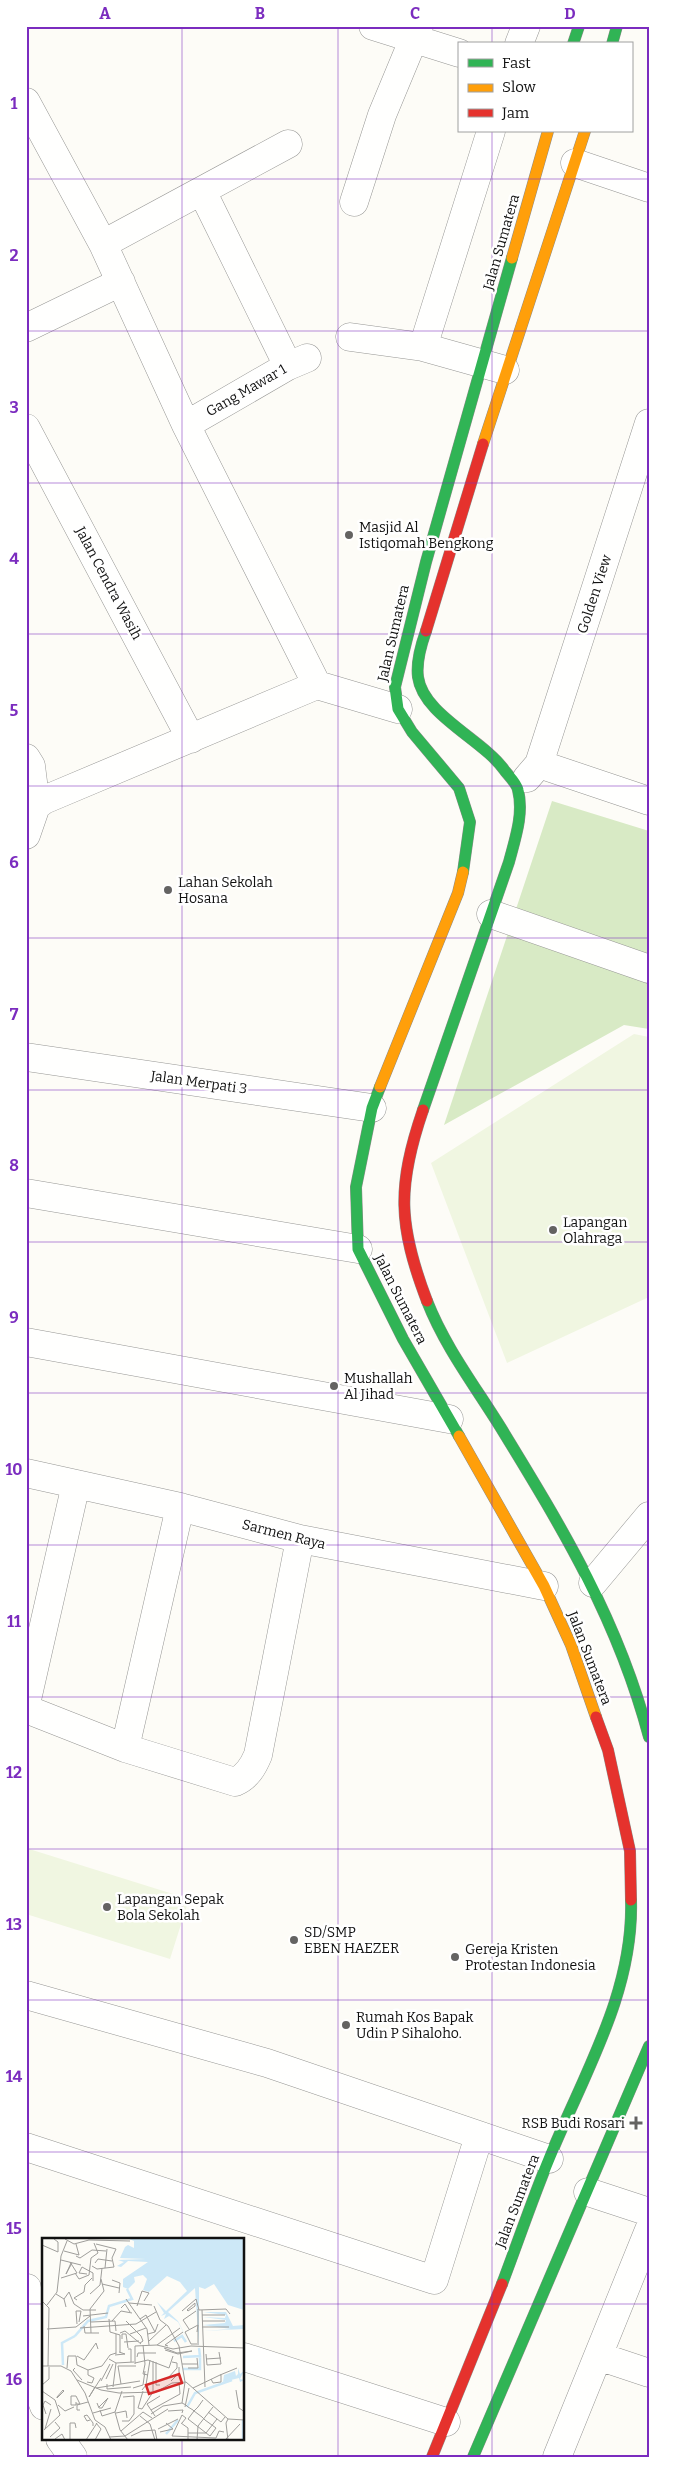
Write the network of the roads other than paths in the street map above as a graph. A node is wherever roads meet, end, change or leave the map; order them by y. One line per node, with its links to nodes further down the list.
1 (373, 26): 5 (street)
2 (526, 26): 6 (street)
3 (579, 26): 7 (main road)
4 (617, 26): 8 (main road)
5 (417, 32): 9 (street); 18 (street)
6 (521, 42)
7 (574, 42)
8 (613, 42)
9 (458, 52)
10 (26, 102): 19 (street)
11 (491, 132): 23 (street)
12 (548, 132): 24 (main road, Jalan Sumatera)
13 (585, 132): 15 (main road)
14 (288, 144): 17 (street)
15 (576, 163): 16 (street); 25 (main road)
16 (649, 188)
17 (202, 191): 19 (street); 27 (street, Gang Mawar 1)
18 (354, 202)
19 (103, 244): 20 (street)
20 (121, 282): 21 (street); 27 (street)
21 (26, 328)
22 (350, 337): 23 (street)
23 (423, 348): 24 (street)
24 (482, 363): 25 (street); 30 (main road, Jalan Sumatera)
25 (507, 371): 34 (main road)
26 (649, 423): 33 (street, Golden View)
27 (186, 425): 29 (street)
28 (26, 428): 31 (street, Jalan Cendra Wasih)
29 (317, 684): 30 (street); 31 (street)
30 (398, 709): 41 (main road, Jalan Sumatera)
31 (192, 739): 36 (street)
32 (28, 763): 36 (street)
33 (539, 764): 34 (street); 35 (street)
34 (518, 789): 38 (main road, Jalan Sumatera)
35 (649, 801)
36 (36, 806): 37 (street)
37 (26, 835)
38 (491, 914): 39 (street); 51 (main road, Jalan Sumatera)
39 (649, 969)
40 (26, 1057): 41 (street, Jalan Merpati 3)
41 (372, 1108): 43 (main road, Jalan Sumatera)
42 (26, 1193): 43 (street)
43 (358, 1249): 45 (main road, Jalan Sumatera)
44 (26, 1342): 45 (street)
45 (449, 1419): 52 (main road, Jalan Sumatera)
46 (26, 1473): 47 (street, Sarmen Raya)
47 (76, 1484): 48 (street, Sarmen Raya); 53 (street)
48 (180, 1507): 50 (street, Sarmen Raya); 56 (street)
49 (643, 1531): 51 (street)
50 (300, 1540): 52 (street, Sarmen Raya); 56 (street)
51 (593, 1583): 55 (main road, Jalan Sumatera)
52 (544, 1586): 58 (main road, Jalan Sumatera)
53 (26, 1704)
54 (26, 1709): 56 (street)
55 (647, 1724)
56 (124, 1748)
57 (642, 1892): 58 (main road)
58 (632, 1901): 63 (main road, Jalan Sumatera)
59 (26, 1995): 61 (street)
60 (648, 2052): 64 (main road)
61 (479, 2136): 62 (street); 63 (street)
62 (26, 2147)
63 (549, 2159): 73 (main road, Jalan Sumatera)
64 (588, 2192): 65 (street); 77 (main road)
65 (649, 2212)
66 (649, 2230): 69 (street)
67 (27, 2288): 68 (street); 72 (street)
68 (42, 2293)
69 (598, 2356): 71 (street); 78 (street)
70 (245, 2358): 73 (street)
71 (649, 2373)
72 (42, 2401)
73 (446, 2422): 76 (main road, Jalan Sumatera)
74 (61, 2440): 75 (street)
75 (73, 2457)
76 (432, 2457)
77 (473, 2457)
78 (557, 2457)

